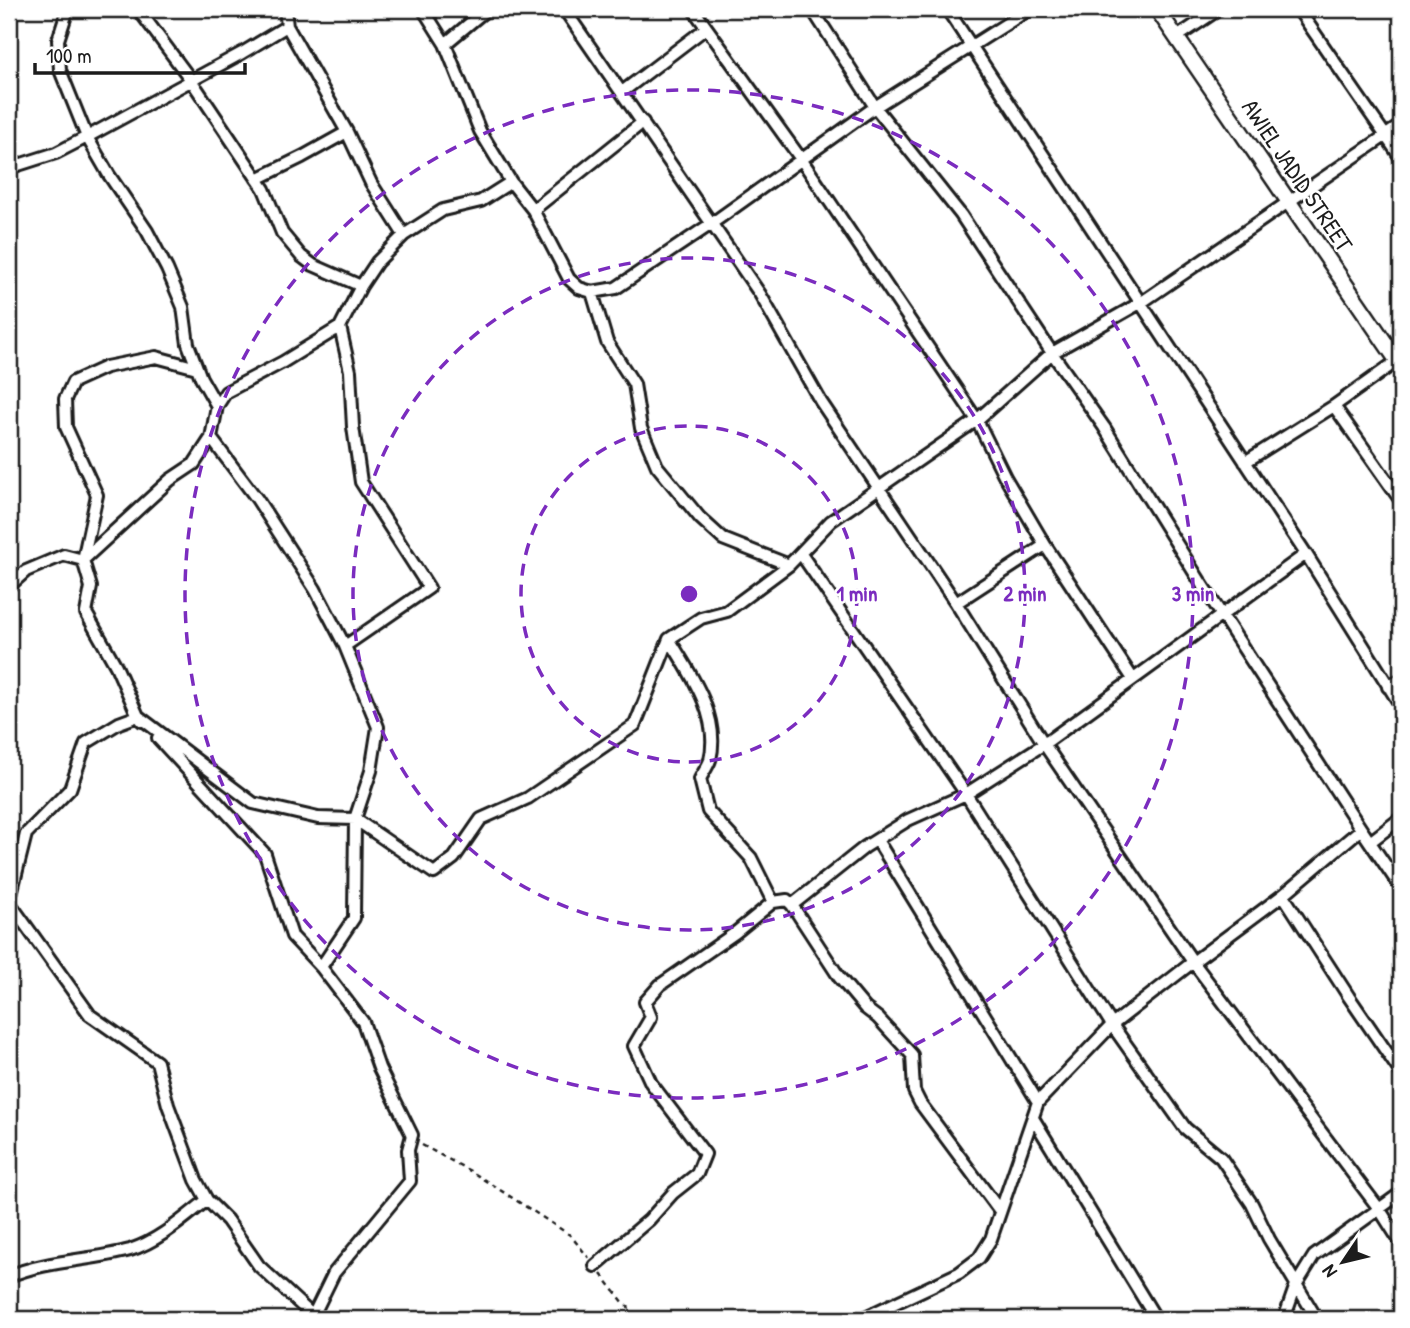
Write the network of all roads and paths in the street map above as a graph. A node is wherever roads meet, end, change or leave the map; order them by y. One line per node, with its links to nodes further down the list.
1 (68, 9): 26 (street)
2 (138, 9): 19 (street)
3 (285, 9): 14 (street)
4 (423, 9): 17 (street)
5 (487, 9): 17 (street)
6 (564, 9): 20 (street)
7 (693, 9): 15 (street)
8 (813, 9): 21 (street)
9 (947, 9): 18 (street)
10 (1030, 9): 18 (street)
11 (1157, 9): 16 (street, AWIEL JADID STREET)
12 (1219, 9): 16 (street)
13 (1298, 9): 25 (street)
14 (287, 26): 19 (street); 24 (street)
15 (706, 29): 20 (street); 28 (street)
16 (1177, 37): 32 (street, AWIEL JADID STREET)
17 (445, 44): 31 (street)
18 (973, 47): 21 (street); 38 (street)
19 (191, 80): 26 (street); 30 (street)
20 (622, 92): 22 (street)
21 (875, 107): 28 (street); 40 (street)
22 (643, 122): 33 (street); 34 (street)
23 (1401, 125): 25 (street)
24 (346, 132): 30 (street); 35 (street)
25 (1386, 136): 27 (street); 32 (street)
26 (87, 137): 29 (street); 42 (street)
27 (1401, 158)
28 (800, 159): 34 (street); 45 (street)
29 (9, 169)
30 (257, 179): 36 (street)
31 (511, 182): 33 (street); 35 (street)
32 (1290, 201): 38 (street); 41 (street, AWIEL JADID STREET)
33 (533, 210): 37 (street)
34 (711, 224): 37 (street); 48 (street)
35 (404, 235): 36 (street)
36 (361, 286): 39 (street)
37 (592, 292): 54 (street)
38 (1142, 302): 40 (street); 47 (street)
39 (340, 327): 43 (street); 59 (street)
40 (1052, 353): 45 (street); 57 (street)
41 (1399, 363): 44 (street)
42 (197, 368): 43 (street); 53 (street)
43 (217, 406): 46 (street)
44 (1334, 406): 47 (street); 49 (street)
45 (977, 420): 48 (street); 50 (street)
46 (211, 438): 53 (street); 59 (street)
47 (1245, 462): 52 (street)
48 (880, 488): 51 (street); 56 (street)
49 (1401, 501)
50 (1045, 545): 56 (street); 61 (street)
51 (802, 554): 54 (street); 66 (street)
52 (1306, 554): 57 (street); 62 (street)
53 (83, 560): 55 (street); 64 (street)
54 (789, 565): 58 (street)
55 (9, 586)
56 (956, 603): 65 (street)
57 (1222, 616): 61 (street); 69 (street)
58 (669, 639): 68 (street); 75 (street)
59 (345, 646): 68 (street)
60 (1401, 678): 62 (street)
61 (1133, 679): 65 (street)
62 (1388, 687): 63 (street)
63 (1401, 706)
64 (138, 716): 68 (street); 74 (street); 78 (street)
65 (1044, 744): 66 (street); 77 (street)
66 (966, 794): 70 (street); 79 (street)
67 (1401, 817): 71 (street)
68 (355, 819): 78 (street)
69 (1361, 829): 71 (street); 73 (street)
70 (877, 840): 76 (street); 81 (street)
71 (1370, 842): 72 (street)
72 (1401, 888)
73 (1283, 895): 77 (street); 80 (street)
74 (9, 902): 85 (street)
75 (774, 902): 76 (street); 89 (street)
76 (792, 905): 87 (street)
77 (1193, 962): 79 (street); 86 (street)
78 (321, 967): 83 (street)
79 (1112, 1025): 81 (street); 91 (street)
80 (1401, 1073)
81 (1038, 1102): 82 (street)
82 (1032, 1118): 87 (street); 94 (street)
83 (412, 1135): 85 (street); 89 (path)
84 (1401, 1193): 86 (street)
85 (207, 1200): 90 (street)
86 (1380, 1210): 88 (street); 91 (street)
87 (1000, 1211): 93 (street)
88 (1401, 1243)
89 (595, 1266): 92 (path)
90 (9, 1276)
91 (1296, 1285): 95 (street); 96 (street)
92 (641, 1319)
93 (861, 1319)
94 (1156, 1319)
95 (1284, 1319)
96 (1317, 1319)

